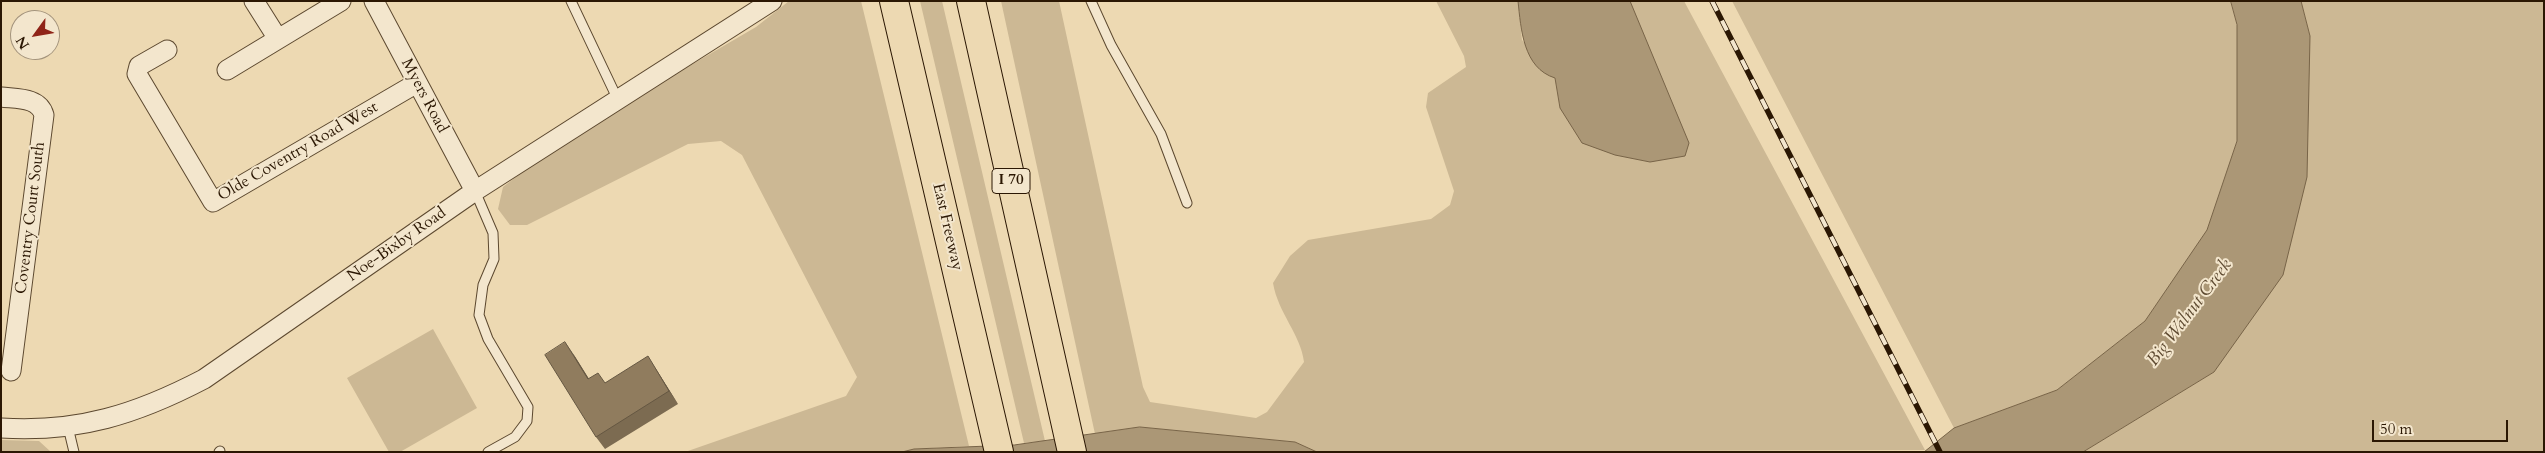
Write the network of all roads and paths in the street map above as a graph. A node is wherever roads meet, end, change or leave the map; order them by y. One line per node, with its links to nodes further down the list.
1 (254, 1): 9 (street)
2 (341, 1): 9 (street)
3 (374, 1): 12 (street, Myers Road)
4 (571, 1): 14 (lane)
5 (772, 1): 14 (street, Noe-Bixby Road)
6 (894, 1): 22 (highway, East Freeway)
7 (971, 1): 23 (highway, I 70)
8 (1091, 1): 16 (lane)
9 (278, 40): 11 (street)
10 (167, 50): 12 (street, Olde Coventry Road West)
11 (227, 70)
12 (417, 83): 15 (street, Myers Road)
13 (1, 98): 17 (street, Coventry Court South)
14 (618, 100): 15 (street, Noe-Bixby Road)
15 (475, 191): 18 (street, Noe-Bixby Road); 21 (lane)
16 (1187, 203)
17 (11, 370)
18 (68, 427): 19 (street, Noe-Bixby Road); 20 (lane)
19 (1, 428)
20 (74, 452)
21 (488, 452)
22 (999, 452)
23 (1072, 452)

